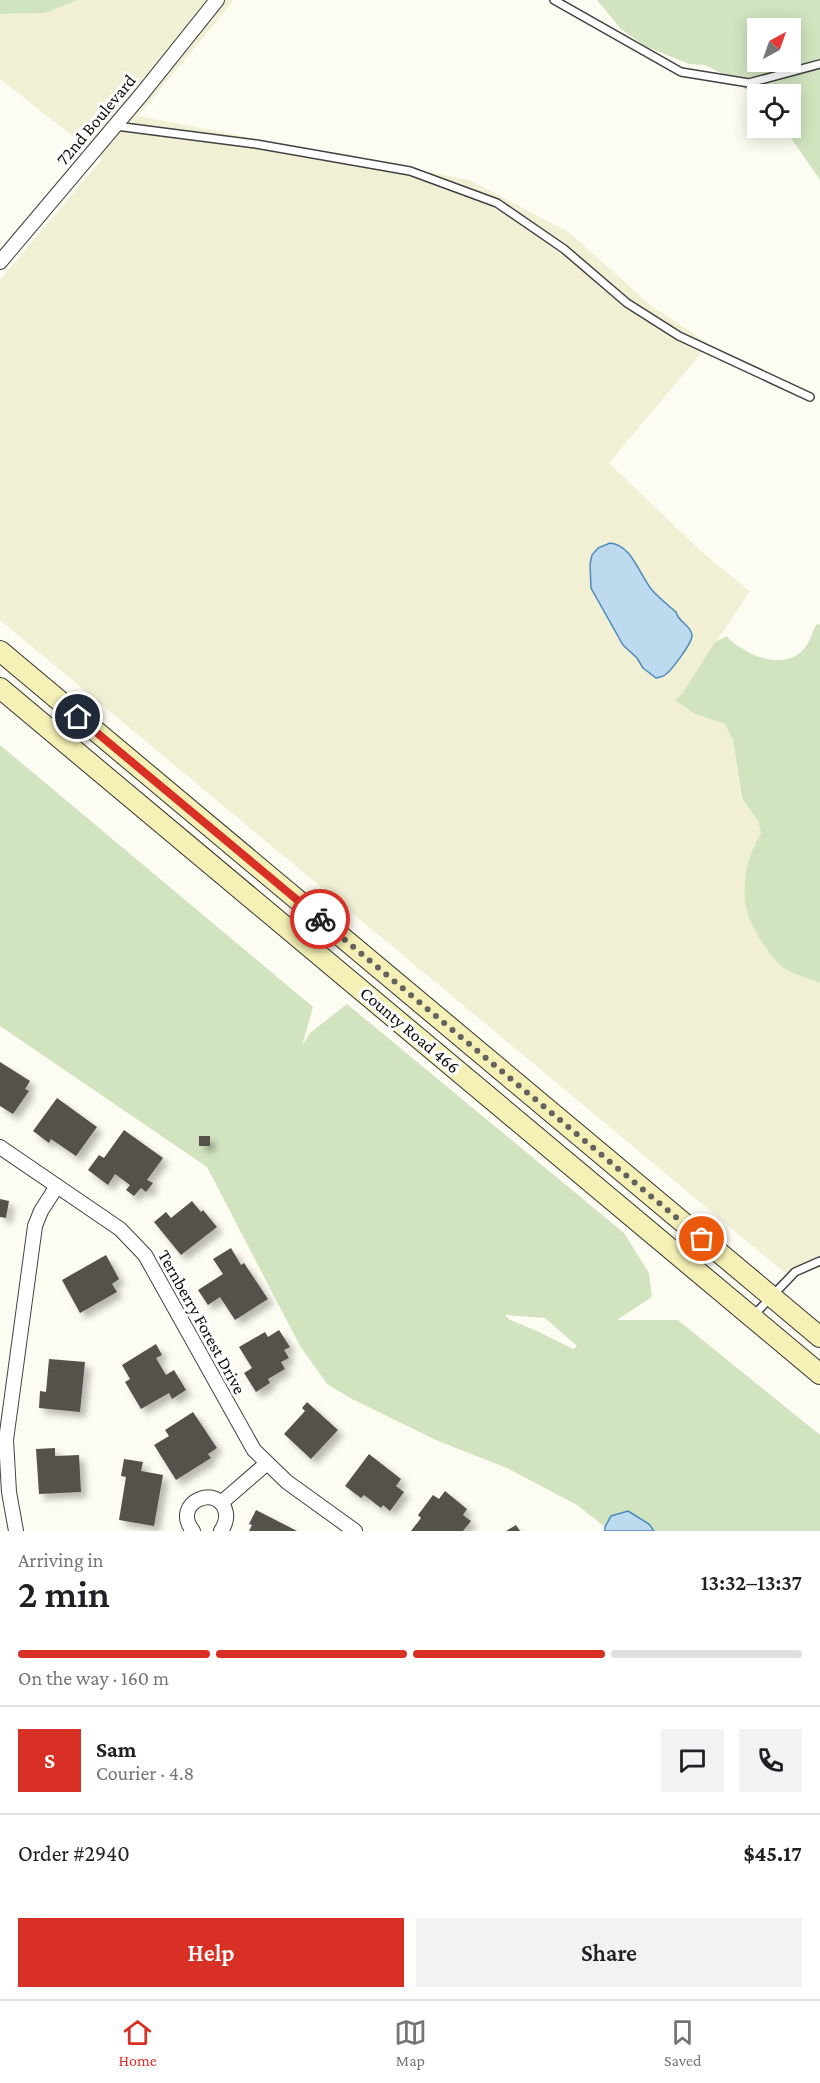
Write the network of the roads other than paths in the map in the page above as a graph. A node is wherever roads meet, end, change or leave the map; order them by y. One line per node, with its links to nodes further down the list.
1 (217, 0): 4 (street, 72nd Boulevard)
2 (554, 0): 3 (lane)
3 (820, 64)
4 (116, 126): 5 (street, 72nd Boulevard); 6 (lane)
5 (0, 262)
6 (810, 398)
7 (0, 651): 12 (main road, County Road 466)
8 (0, 688): 13 (main road, County Road 466)
9 (0, 1147): 10 (street, Ternberry Forest Drive)
10 (57, 1186): 16 (street, Ternberry Forest Drive); 18 (street)
11 (820, 1261): 12 (lane)
12 (771, 1296): 13 (lane); 14 (main road, County Road 466)
13 (753, 1317): 15 (main road, County Road 466)
14 (820, 1337)
15 (820, 1374)
16 (266, 1464): 17 (street); 21 (street, Ternberry Forest Drive)
17 (222, 1503): 19 (street); 20 (street)
18 (16, 1531)
19 (193, 1531)
20 (221, 1531)
21 (356, 1531)

